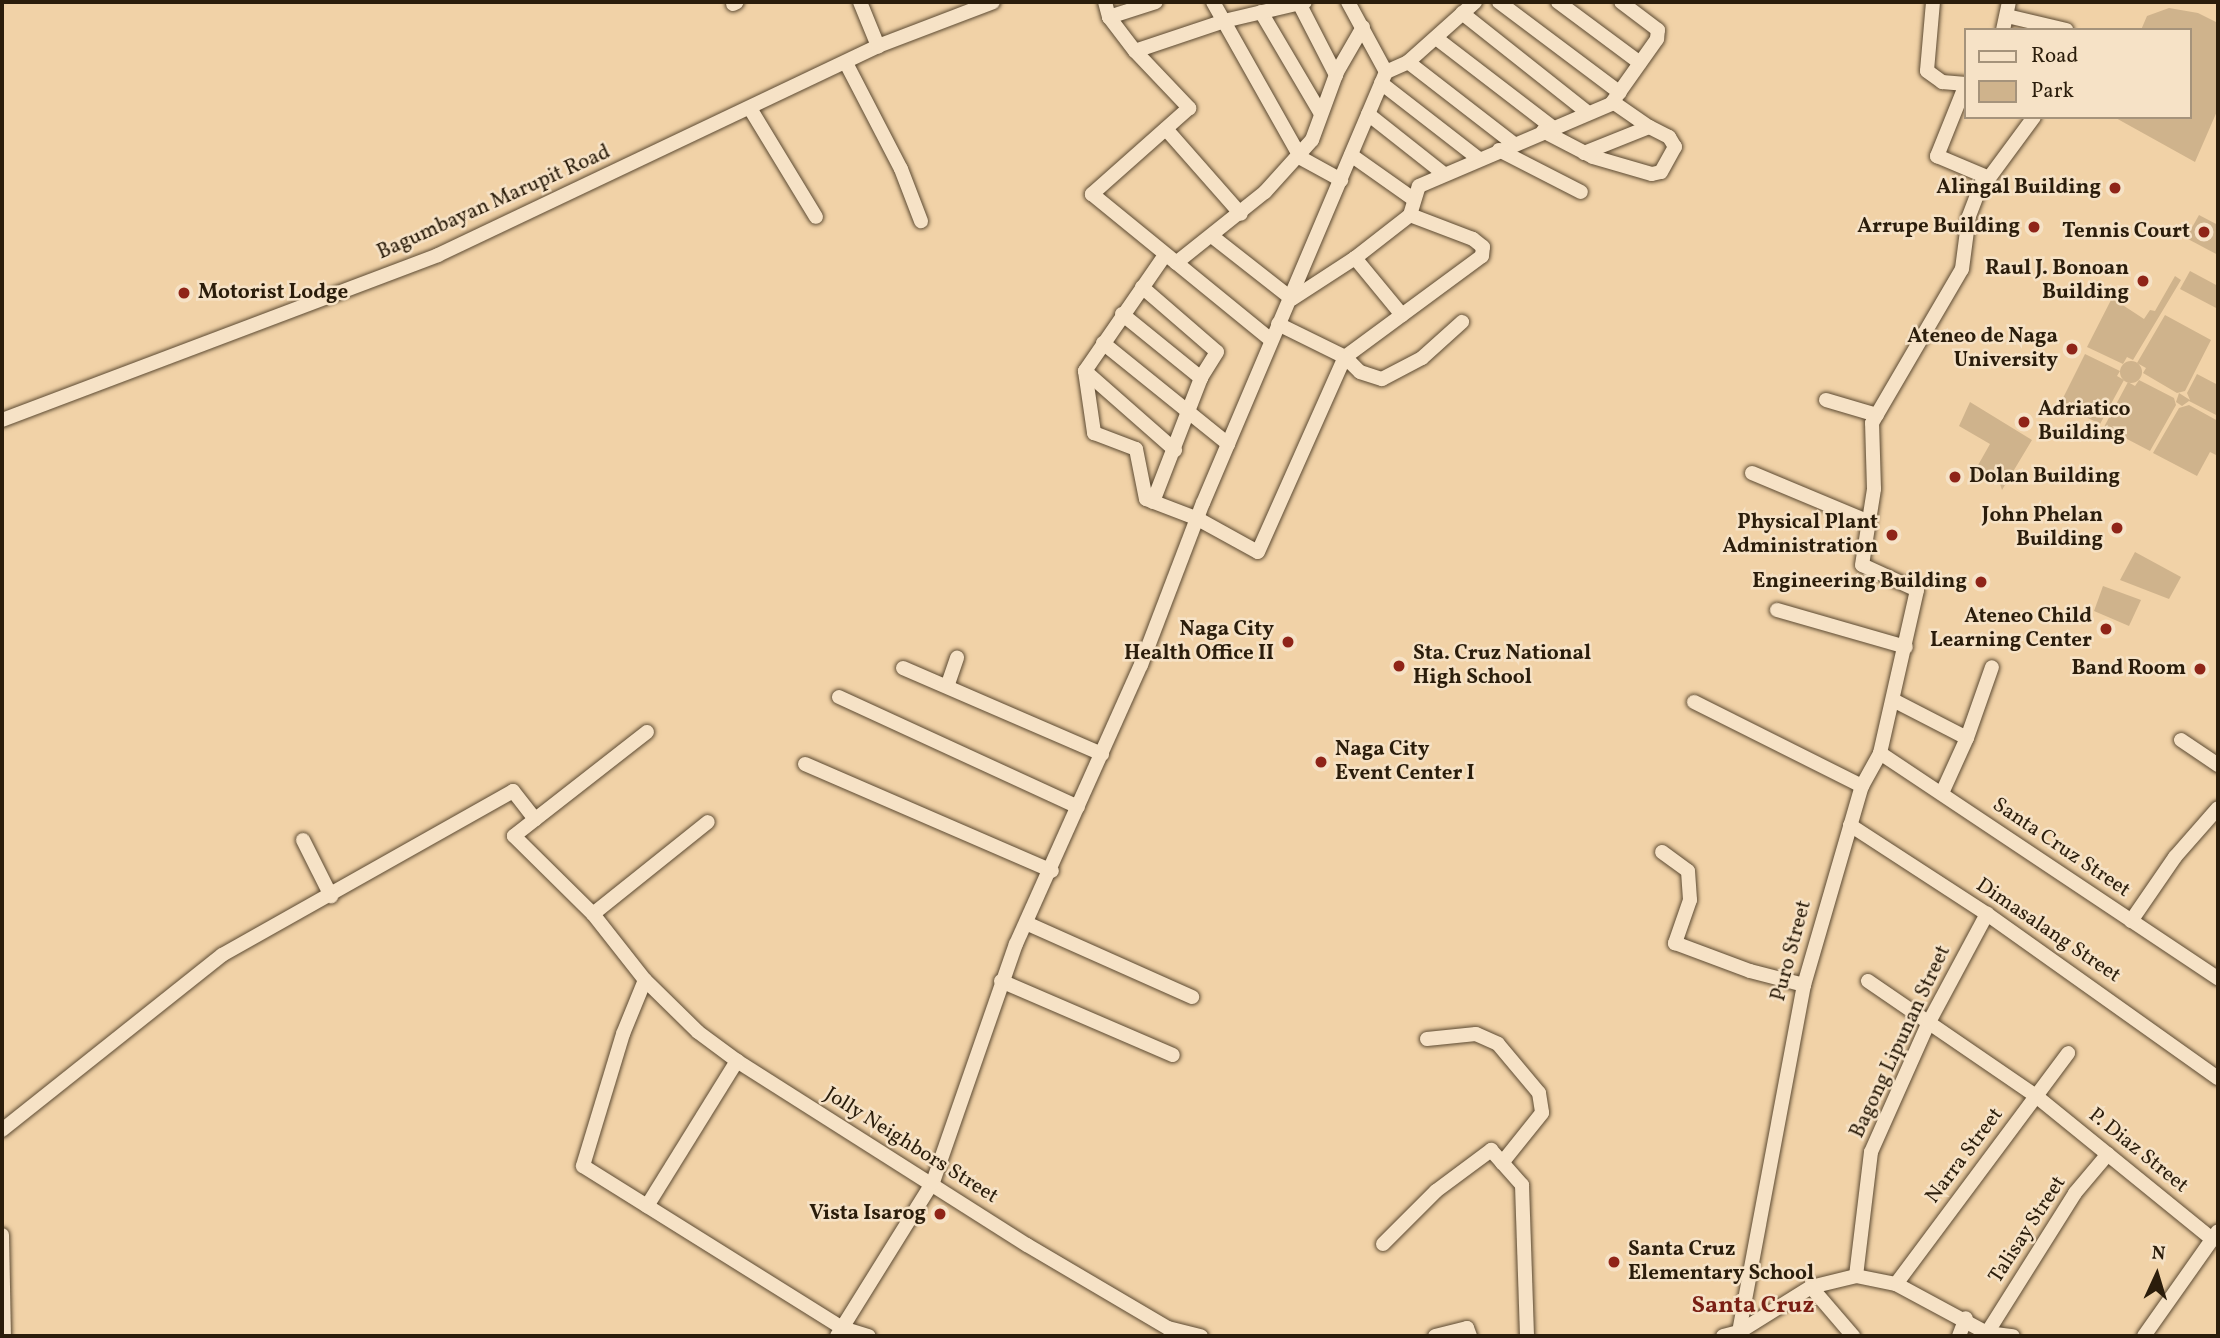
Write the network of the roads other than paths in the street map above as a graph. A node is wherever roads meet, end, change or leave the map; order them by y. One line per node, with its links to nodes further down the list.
1 (860, 2): 21 (street)
2 (993, 2): 21 (street, Bagumbayan Marupit Road)
3 (1105, 2): 16 (street)
4 (1156, 2): 16 (street)
5 (1213, 2): 17 (street)
6 (1348, 2): 18 (street)
7 (1475, 2): 14 (street)
8 (1499, 2): 30 (street)
9 (1558, 2): 25 (street)
10 (1621, 2): 25 (street)
11 (1933, 2): 28 (street)
12 (1303, 3): 13 (street); 26 (street)
13 (1261, 12): 17 (street); 33 (street)
14 (1462, 13): 20 (street); 32 (street)
15 (2006, 16): 19 (street)
16 (1109, 17): 22 (street)
17 (1224, 21): 22 (street); 42 (street)
18 (1363, 27): 26 (street); 27 (street)
19 (2057, 28)
20 (1436, 38): 23 (street); 38 (street)
21 (878, 46): 24 (street, Bagumbayan Marupit Road)
22 (1135, 51): 37 (street)
23 (1408, 62): 27 (street); 39 (street)
24 (846, 63): 31 (street, Bagumbayan Marupit Road); 53 (street)
25 (1640, 64): 30 (street)
26 (1336, 75): 33 (street)
27 (1384, 78): 34 (street); 44 (street)
28 (1965, 84)
29 (1965, 86): 46 (street)
30 (1616, 97): 32 (street); 36 (street)
31 (751, 110): 52 (street); 71 (street, Bagumbayan Marupit Road)
32 (1587, 112): 38 (street)
33 (1321, 114): 42 (street)
34 (1368, 114): 43 (street); 45 (street)
35 (2033, 119): 46 (street)
36 (1649, 127): 41 (street); 41 (street)
37 (1166, 129): 50 (street); 56 (street)
38 (1547, 129): 39 (street); 41 (street)
39 (1514, 144): 40 (street)
40 (1499, 150): 44 (street); 48 (street)
41 (1584, 153)
42 (1299, 154): 47 (street); 50 (street)
43 (1351, 155): 47 (street); 49 (street)
44 (1479, 159): 45 (street)
45 (1444, 174): 49 (street)
46 (1984, 177): 70 (street)
47 (1341, 180): 58 (street)
48 (1581, 192)
49 (1412, 198): 51 (street)
50 (1241, 214): 54 (street)
51 (1410, 215): 55 (street); 60 (street)
52 (816, 217)
53 (921, 221)
54 (1213, 237): 56 (street); 58 (street)
55 (1356, 258): 58 (street); 60 (street)
56 (1170, 259): 57 (street); 63 (street)
57 (1142, 287): 59 (street); 67 (street)
58 (1292, 299): 62 (street)
59 (1122, 314): 64 (street); 67 (street)
60 (1402, 315): 65 (street)
61 (1462, 322): 65 (street)
62 (1279, 324): 63 (street); 65 (street)
63 (1271, 340): 72 (street)
64 (1103, 343): 66 (street); 69 (street)
65 (1345, 357): 76 (street)
66 (1085, 371): 73 (street); 75 (street)
67 (1201, 378): 69 (street)
68 (1826, 400): 70 (street)
69 (1190, 415): 72 (street); 73 (street)
70 (1877, 415): 77 (street)
71 (2, 420)
72 (1228, 444): 76 (street)
73 (1175, 450): 75 (street)
74 (1752, 473): 77 (street)
75 (1153, 502): 76 (street)
76 (1198, 519): 91 (street)
77 (1869, 522): 79 (street, Puro Street)
78 (1777, 610): 79 (street)
79 (1906, 647): 85 (street, Puro Street)
80 (957, 658): 83 (street)
81 (1992, 667): 88 (street)
82 (903, 668): 83 (street)
83 (948, 684): 91 (street)
84 (839, 697): 96 (street)
85 (1893, 700): 88 (street); 90 (street, Puro Street)
86 (1694, 702): 94 (street)
87 (646, 732): 98 (street)
88 (1967, 738): 95 (street)
89 (2181, 740): 93 (street)
90 (1880, 753): 94 (street, Puro Street); 95 (street, Santa Cruz Street)
91 (1102, 754): 96 (street)
92 (805, 764): 103 (street)
93 (2218, 765)
94 (1862, 786): 100 (street, Puro Street)
95 (1942, 793): 107 (street, Santa Cruz Street)
96 (1078, 807): 103 (street)
97 (2218, 808): 107 (street)
98 (535, 819): 104 (street); 105 (street, Jolly Neighbors Street)
99 (708, 822): 105 (street)
100 (1850, 825): 106 (street, Dimasalang Street); 113 (street, Puro Street)
101 (303, 840): 104 (street)
102 (1662, 852): 113 (street)
103 (1052, 871): 108 (street)
104 (331, 896): 122 (street)
105 (593, 914): 110 (street, Jolly Neighbors Street)
106 (1987, 914): 115 (street, Bagong Lipunan Street); 120 (street, Dimasalang Street)
107 (2131, 921): 109 (street, Santa Cruz Street)
108 (1026, 923): 111 (street); 114 (street)
109 (2218, 978)
110 (645, 980): 119 (street, Jolly Neighbors Street); 126 (street)
111 (1001, 981): 118 (street); 125 (street)
112 (1868, 981): 115 (street, P. Diaz Street)
113 (1804, 985): 136 (street, Puro Street)
114 (1192, 997)
115 (1929, 1022): 121 (street, P. Diaz Street); 130 (street, Bagong Lipunan Street)
116 (1427, 1039): 124 (street)
117 (2068, 1053): 121 (street, Narra Street)
118 (1173, 1055)
119 (737, 1061): 125 (street, Jolly Neighbors Street); 126 (street)
120 (2218, 1078)
121 (2036, 1096): 123 (street, P. Diaz Street); 131 (street, Narra Street)
122 (2, 1129)
123 (2108, 1154): 128 (street, P. Diaz Street); 137 (street, Talisay Street)
124 (1502, 1163): 129 (street); 143 (street)
125 (933, 1182): 134 (street); 135 (street, Jolly Neighbors Street)
126 (647, 1206): 134 (street)
127 (2, 1235): 138 (street)
128 (2216, 1236): 148 (street)
129 (1382, 1244)
130 (1856, 1276): 131 (street); 132 (street)
131 (1896, 1284): 133 (street)
132 (1811, 1287): 136 (street); 145 (street)
133 (1966, 1318): 137 (street); 146 (street)
134 (839, 1332): 139 (street)
135 (1163, 1332): 140 (street, Jolly Neighbors Street)
136 (1740, 1332): 144 (street)
137 (1987, 1332): 147 (street)
138 (4, 1336)
139 (869, 1336)
140 (1201, 1336)
141 (1435, 1336): 142 (street)
142 (1470, 1336)
143 (1527, 1336)
144 (1723, 1336)
145 (1853, 1336)
146 (1959, 1336)
147 (2014, 1336)
148 (2144, 1336)

